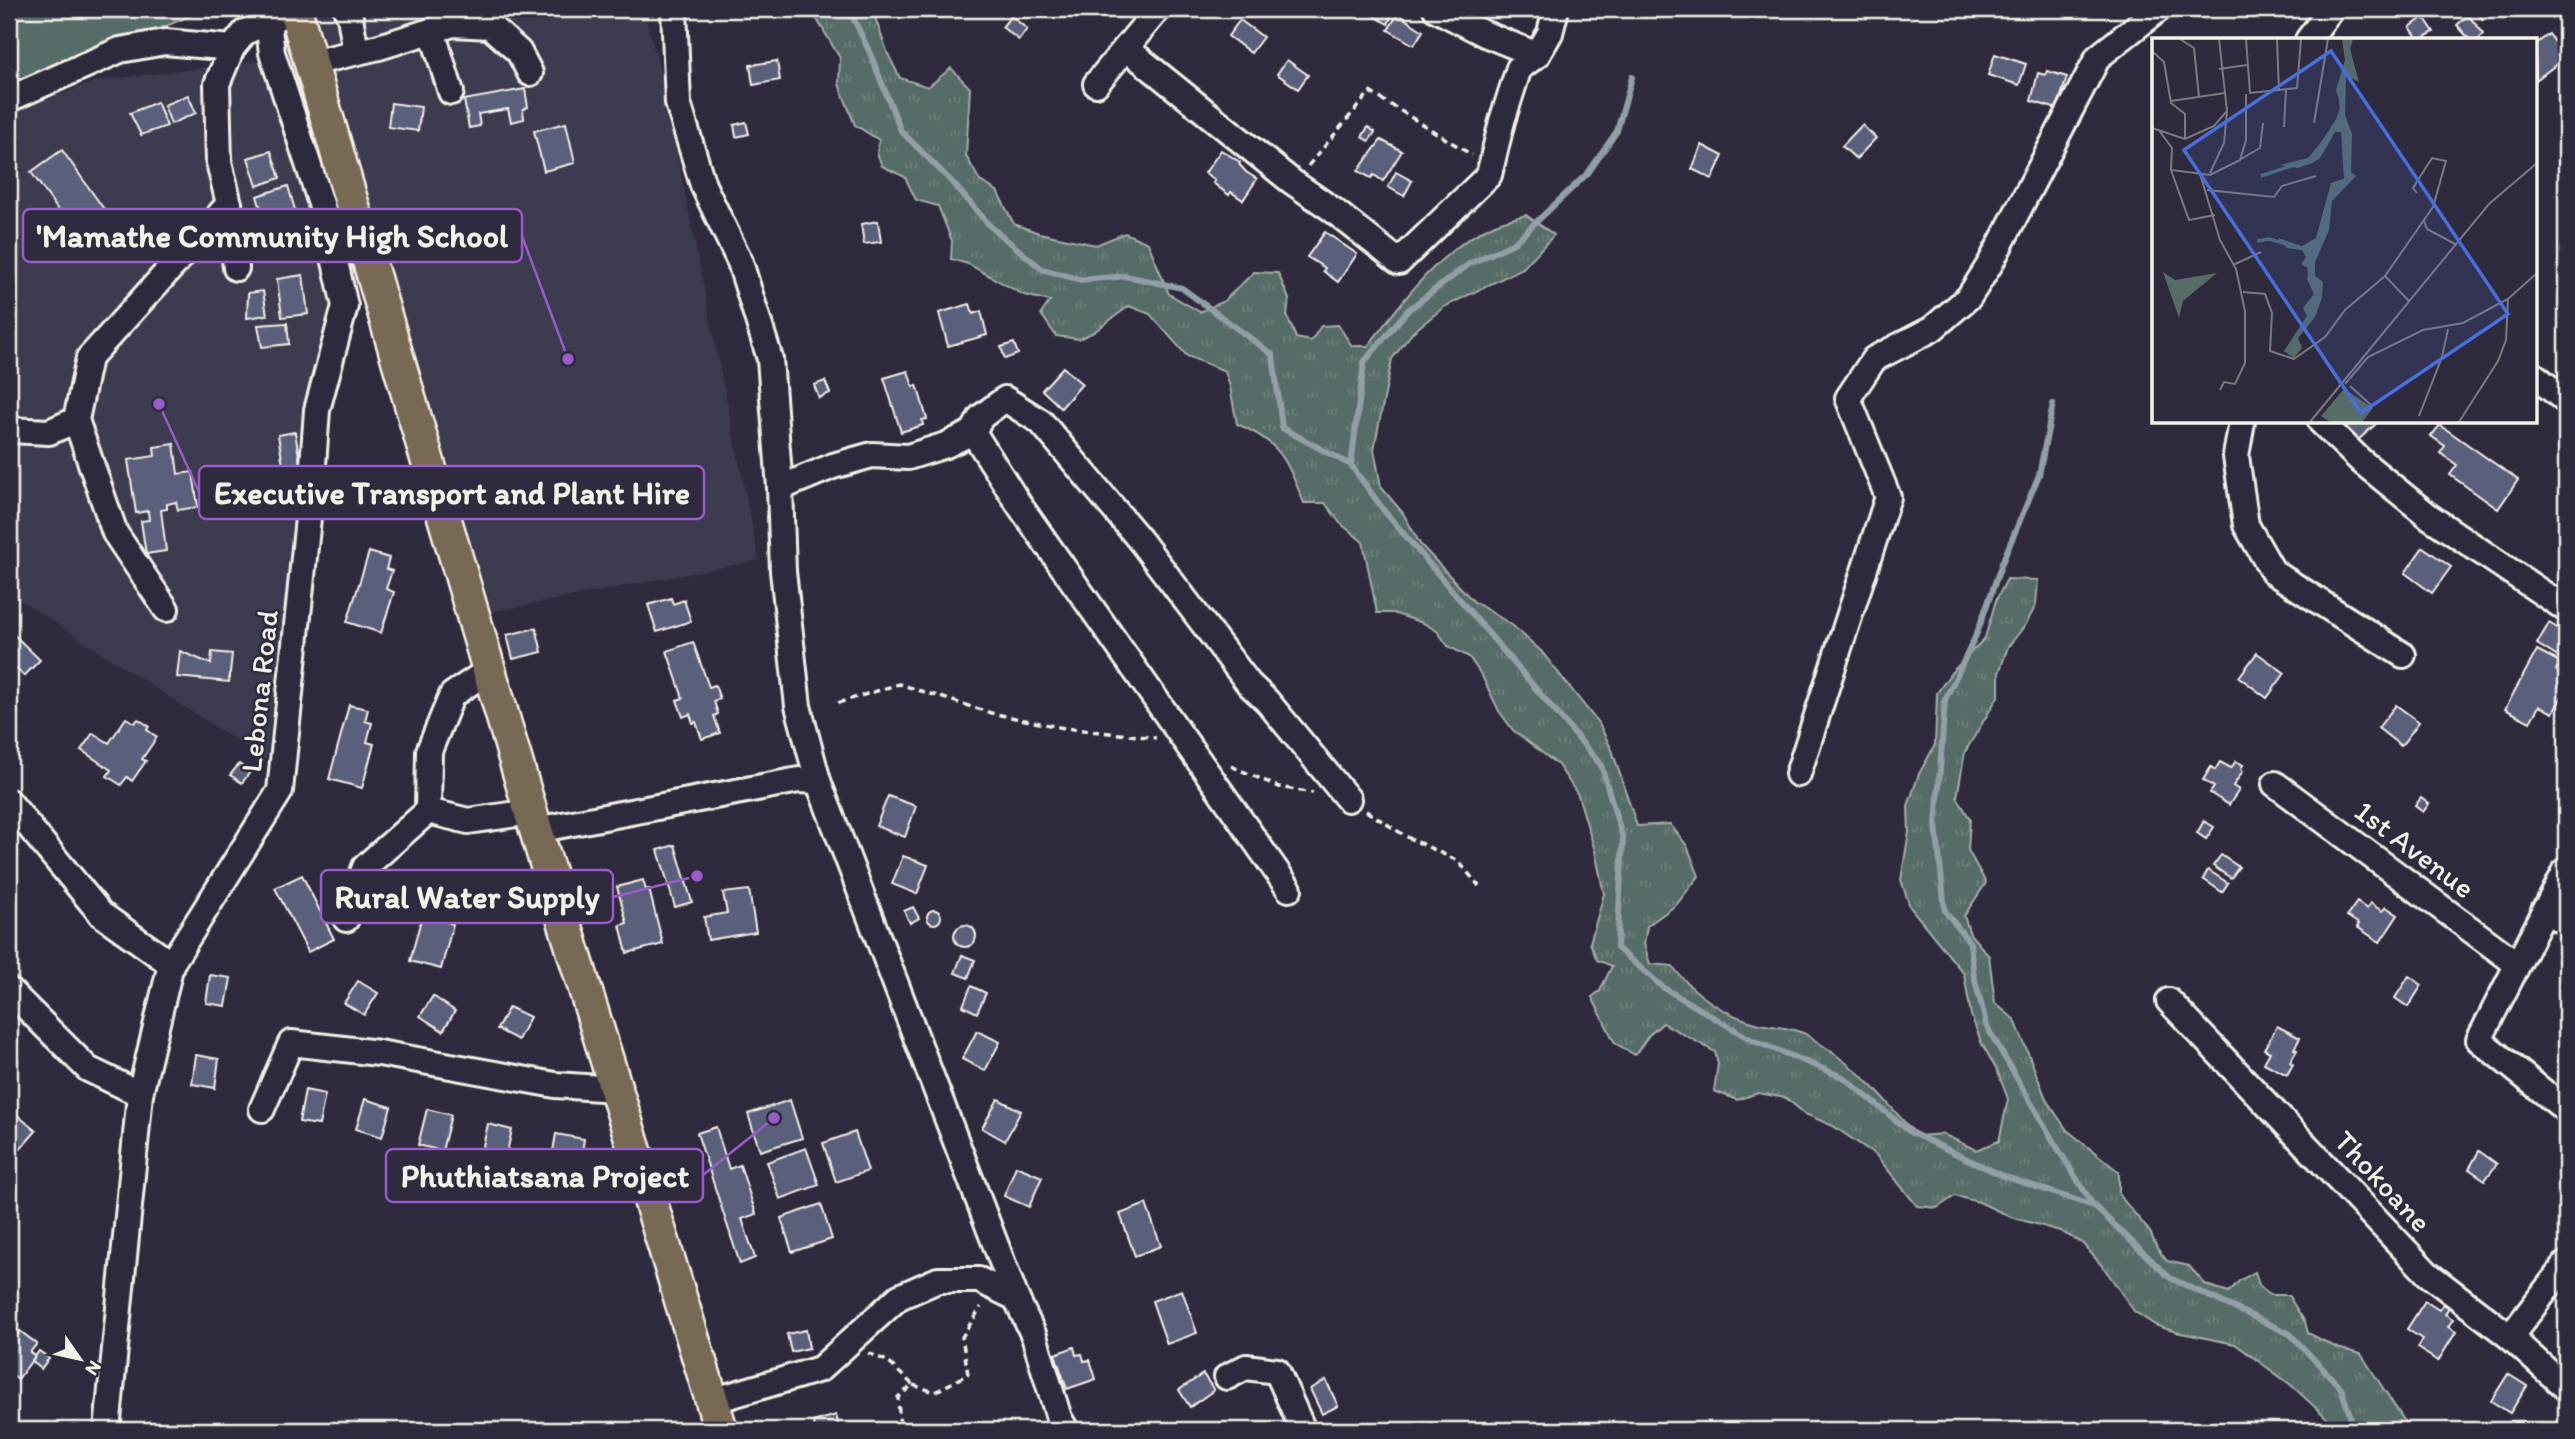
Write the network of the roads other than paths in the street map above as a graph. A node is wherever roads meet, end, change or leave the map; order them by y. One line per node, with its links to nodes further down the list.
1 (346, 9): 13 (street)
2 (674, 9): 29 (street)
3 (1158, 9): 12 (street)
4 (1436, 9): 14 (street)
5 (1556, 9): 14 (street)
6 (2159, 9): 34 (street)
7 (2331, 9): 10 (street)
8 (286, 13): 11 (street); 15 (main road); 46 (street, Lebona Road)
9 (432, 31): 13 (street); 16 (street); 18 (street)
10 (2309, 38)
11 (232, 48): 19 (street); 20 (street)
12 (1126, 48): 14 (street); 17 (street)
13 (356, 52): 15 (street)
14 (1537, 55)
15 (311, 63): 33 (main road)
16 (530, 73)
17 (1096, 84)
18 (451, 92)
19 (9, 99)
20 (229, 204): 21 (street); 24 (street)
21 (236, 268)
22 (2536, 377): 23 (street)
23 (2566, 401)
24 (76, 420): 27 (street); 30 (street)
25 (2242, 424): 32 (street)
26 (2323, 424): 31 (street)
27 (9, 430)
28 (973, 432): 29 (street); 37 (street); 42 (street)
29 (780, 488): 35 (street)
30 (166, 609)
31 (2566, 609)
32 (2403, 655)
33 (489, 670): 39 (street); 40 (main road)
34 (1798, 774)
35 (818, 781): 40 (street); 55 (street)
36 (2276, 784): 47 (street, 1st Avenue)
37 (1348, 799)
38 (9, 802): 46 (street)
39 (428, 811): 40 (street); 44 (street)
40 (533, 821): 50 (main road)
41 (2566, 870): 43 (street)
42 (1289, 889)
43 (2544, 910): 45 (street); 47 (street)
44 (346, 919)
45 (2566, 923)
46 (171, 964): 51 (street, Lebona Road)
47 (2517, 964): 53 (street)
48 (9, 990): 51 (street)
49 (2169, 1001): 56 (street, Thokoane)
50 (617, 1089): 52 (street); 59 (main road)
51 (140, 1094): 60 (street, Lebona Road)
52 (262, 1109)
53 (2566, 1110)
54 (2566, 1264): 56 (street)
55 (1007, 1293): 59 (street); 61 (street)
56 (2510, 1337): 58 (street, Thokoane)
57 (1227, 1377): 62 (street)
58 (2566, 1388)
59 (716, 1416)
60 (107, 1430)
61 (1066, 1430)
62 (1303, 1430)

